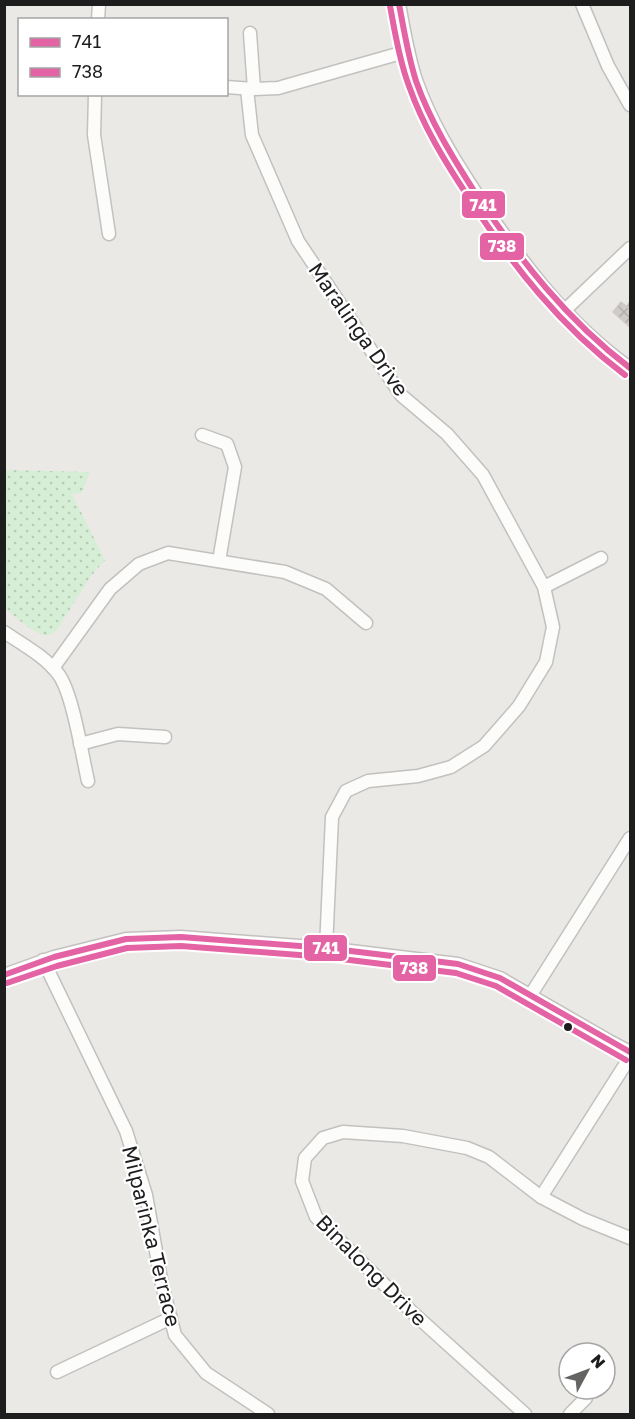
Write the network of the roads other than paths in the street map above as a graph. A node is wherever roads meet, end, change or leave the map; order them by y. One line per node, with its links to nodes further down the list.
1 (399, 4): 4 (street)
2 (582, 4): 8 (street)
3 (250, 33): 6 (street, Maralinga Drive)
4 (408, 51): 6 (street); 11 (street)
5 (228, 87): 6 (street)
6 (250, 89): 16 (street, Maralinga Drive)
7 (95, 96): 9 (street)
8 (630, 105)
9 (109, 234)
10 (630, 248): 11 (street)
11 (565, 310): 12 (street)
12 (630, 368)
13 (202, 435): 15 (street)
14 (601, 558): 16 (street)
15 (219, 561): 17 (street); 19 (street)
16 (544, 587): 24 (street, Maralinga Drive)
17 (366, 623)
18 (4, 632): 19 (street)
19 (53, 668): 21 (street)
20 (165, 737): 21 (street)
21 (80, 744): 22 (street)
22 (88, 781)
23 (630, 838): 27 (street)
24 (326, 948): 25 (street); 27 (street)
25 (43, 960): 26 (street); 32 (street, Milparinka Terrace)
26 (4, 975)
27 (530, 996): 28 (street)
28 (630, 1052)
29 (630, 1058): 30 (street)
30 (541, 1197): 31 (street, Binalong Drive); 36 (street, Binalong Drive)
31 (630, 1238)
32 (171, 1318): 33 (street); 35 (street, Milparinka Terrace)
33 (57, 1372)
34 (583, 1401): 37 (street)
35 (268, 1414)
36 (525, 1414)
37 (570, 1414)

